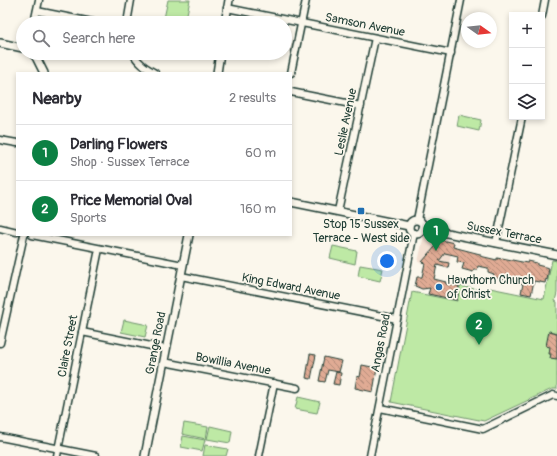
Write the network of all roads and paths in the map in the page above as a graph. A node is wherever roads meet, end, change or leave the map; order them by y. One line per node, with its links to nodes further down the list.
1 (39, 0): 8 (street)
2 (131, 0): 12 (street)
3 (229, 0): 7 (street)
4 (306, 0): 16 (street)
5 (461, 0): 20 (street)
6 (545, 0): 9 (street)
7 (227, 8): 13 (street); 14 (street, Samson Avenue)
8 (37, 11): 10 (street); 11 (street)
9 (543, 12)
10 (36, 16)
11 (62, 16)
12 (128, 16)
13 (226, 16)
14 (266, 16)
15 (292, 21): 16 (street, Samson Avenue)
16 (301, 23): 17 (street, Samson Avenue); 27 (street)
17 (375, 38): 20 (street, Samson Avenue); 29 (street, Leslie Avenue)
18 (0, 43): 19 (street)
19 (16, 47)
20 (451, 53): 35 (street)
21 (38, 60): 24 (street)
22 (138, 60): 25 (street)
23 (219, 60): 26 (street)
24 (44, 72)
25 (153, 72)
26 (216, 72)
27 (291, 72)
28 (292, 92): 29 (street)
29 (361, 106): 34 (street, Leslie Avenue)
30 (521, 120): 44 (street)
31 (0, 140): 32 (street)
32 (16, 143)
33 (292, 202): 34 (street)
34 (338, 212): 36 (street)
35 (417, 220): 36 (street); 38 (street)
36 (409, 226): 40 (street)
37 (0, 228): 39 (street)
38 (422, 228): 40 (street); 44 (street, Sussex Terrace)
39 (16, 232)
40 (414, 233): 49 (street, Angas Road)
41 (24, 236): 51 (street)
42 (37, 236): 45 (street)
43 (189, 236): 47 (street, Grange Road)
44 (496, 243): 46 (street, Sussex Terrace)
45 (99, 249): 47 (street); 50 (street, Claire Street)
46 (557, 256)
47 (183, 265): 48 (street, Grange Road)
48 (181, 276): 49 (street, King Edward Avenue); 52 (street, Grange Road)
49 (397, 319): 57 (street, Angas Road)
50 (82, 332): 52 (street); 59 (street, Claire Street)
51 (0, 344)
52 (166, 349): 53 (street, Grange Road)
53 (164, 362): 54 (street, Bowillia Avenue); 62 (street, Grange Road)
54 (274, 383): 55 (street, Bowillia Avenue); 63 (street)
55 (297, 388)
56 (557, 396): 57 (street)
57 (380, 408): 64 (street, Angas Road)
58 (0, 437): 59 (street)
59 (58, 448): 60 (street, Claire Street); 61 (street)
60 (58, 456)
61 (96, 456)
62 (145, 456)
63 (259, 456)
64 (370, 456)

